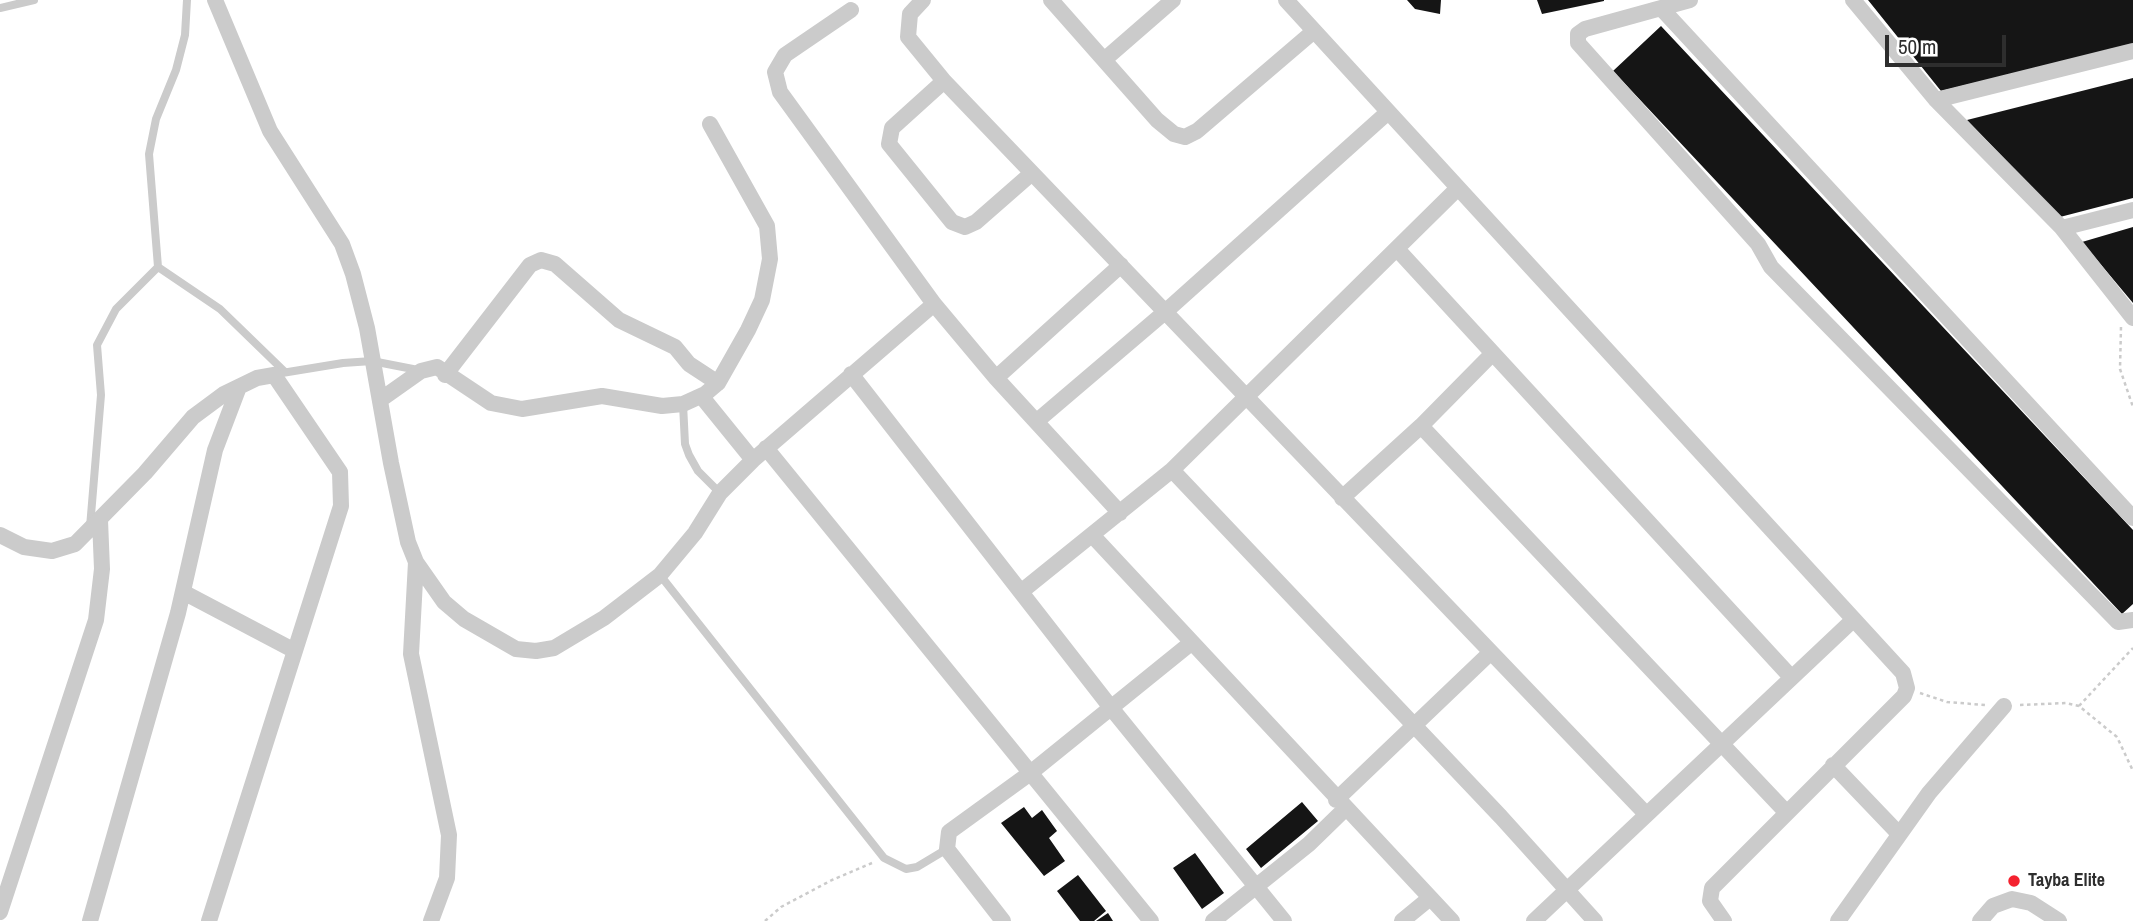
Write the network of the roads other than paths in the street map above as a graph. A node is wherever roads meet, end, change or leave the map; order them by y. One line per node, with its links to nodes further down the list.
1 (34, 0): 10 (lane)
2 (187, 0): 26 (lane)
3 (215, 0): 31 (street)
4 (923, 0): 16 (street)
5 (1051, 0): 15 (street)
6 (1173, 0): 15 (street)
7 (1286, 0): 13 (street)
8 (1690, 0): 11 (street)
9 (1853, 0): 17 (street)
10 (0, 8)
11 (1661, 8): 51 (street); 60 (street)
12 (851, 10): 27 (street)
13 (1314, 31): 15 (street); 18 (street)
14 (2133, 51): 17 (street)
15 (1104, 60)
16 (944, 81): 20 (street); 20 (street)
17 (1936, 100): 23 (street)
18 (1387, 113): 21 (street); 28 (street)
19 (710, 124): 37 (street)
20 (1032, 173): 25 (street)
21 (1458, 188): 24 (street); 59 (street)
22 (2133, 210): 23 (street)
23 (2063, 228): 29 (street)
24 (1396, 249): 30 (street); 40 (street)
25 (1121, 265): 28 (street); 36 (street)
26 (158, 267): 33 (lane); 52 (lane)
27 (934, 304): 34 (street); 36 (street)
28 (1165, 312): 40 (street); 43 (street)
29 (2128, 312)
30 (1492, 354): 44 (street); 64 (street)
31 (372, 361): 32 (lane); 33 (lane); 41 (street)
32 (421, 371): 35 (street); 41 (street)
33 (280, 373): 38 (street); 62 (street)
34 (851, 374): 45 (street); 57 (street)
35 (445, 375): 37 (street); 42 (street)
36 (996, 378): 43 (street)
37 (718, 383): 39 (street)
38 (239, 387): 52 (street); 58 (street)
39 (702, 397): 42 (street); 46 (street)
40 (1247, 399): 47 (street); 49 (street)
41 (380, 400): 55 (street)
42 (682, 404): 48 (lane)
43 (1037, 421): 50 (street)
44 (1421, 426): 49 (street); 68 (street)
45 (766, 448): 46 (street); 70 (street)
46 (753, 460): 48 (street)
47 (1172, 470): 50 (street); 67 (street)
48 (720, 493): 56 (street)
49 (1342, 498): 63 (street)
50 (1120, 513): 54 (street)
51 (2133, 518)
52 (95, 525): 53 (street); 79 (street)
53 (0, 535)
54 (1092, 536): 57 (street); 61 (street)
55 (416, 562): 56 (street); 82 (street)
56 (660, 575): 75 (lane)
57 (1021, 591): 66 (street)
58 (183, 592): 62 (street); 80 (street)
59 (1853, 620): 64 (street); 69 (street)
60 (2133, 620)
61 (1191, 643): 66 (street); 71 (street)
62 (295, 651): 81 (street)
63 (1490, 653): 67 (street); 73 (street)
64 (1790, 676): 68 (street)
65 (2004, 706): 74 (street)
66 (1112, 709): 70 (street); 76 (street)
67 (1414, 725): 71 (street); 77 (street)
68 (1722, 744): 72 (street); 73 (street)
69 (1833, 765): 72 (street); 74 (street)
70 (1029, 774): 75 (street); 84 (street)
71 (1340, 805): 76 (street); 78 (street)
72 (1786, 812): 91 (street)
73 (1646, 814): 77 (street)
74 (1899, 834): 92 (street)
75 (947, 849): 83 (street)
76 (1256, 889): 85 (street); 86 (street)
77 (1567, 891): 89 (street); 90 (street)
78 (1430, 898): 87 (street); 88 (street)
79 (0, 912)
80 (90, 921)
81 (209, 921)
82 (431, 921)
83 (1003, 921)
84 (1151, 921)
85 (1213, 921)
86 (1283, 921)
87 (1402, 921)
88 (1452, 921)
89 (1534, 921)
90 (1595, 921)
91 (1724, 921)
92 (1838, 921)
93 (1980, 921): 94 (street)
94 (2059, 921)

